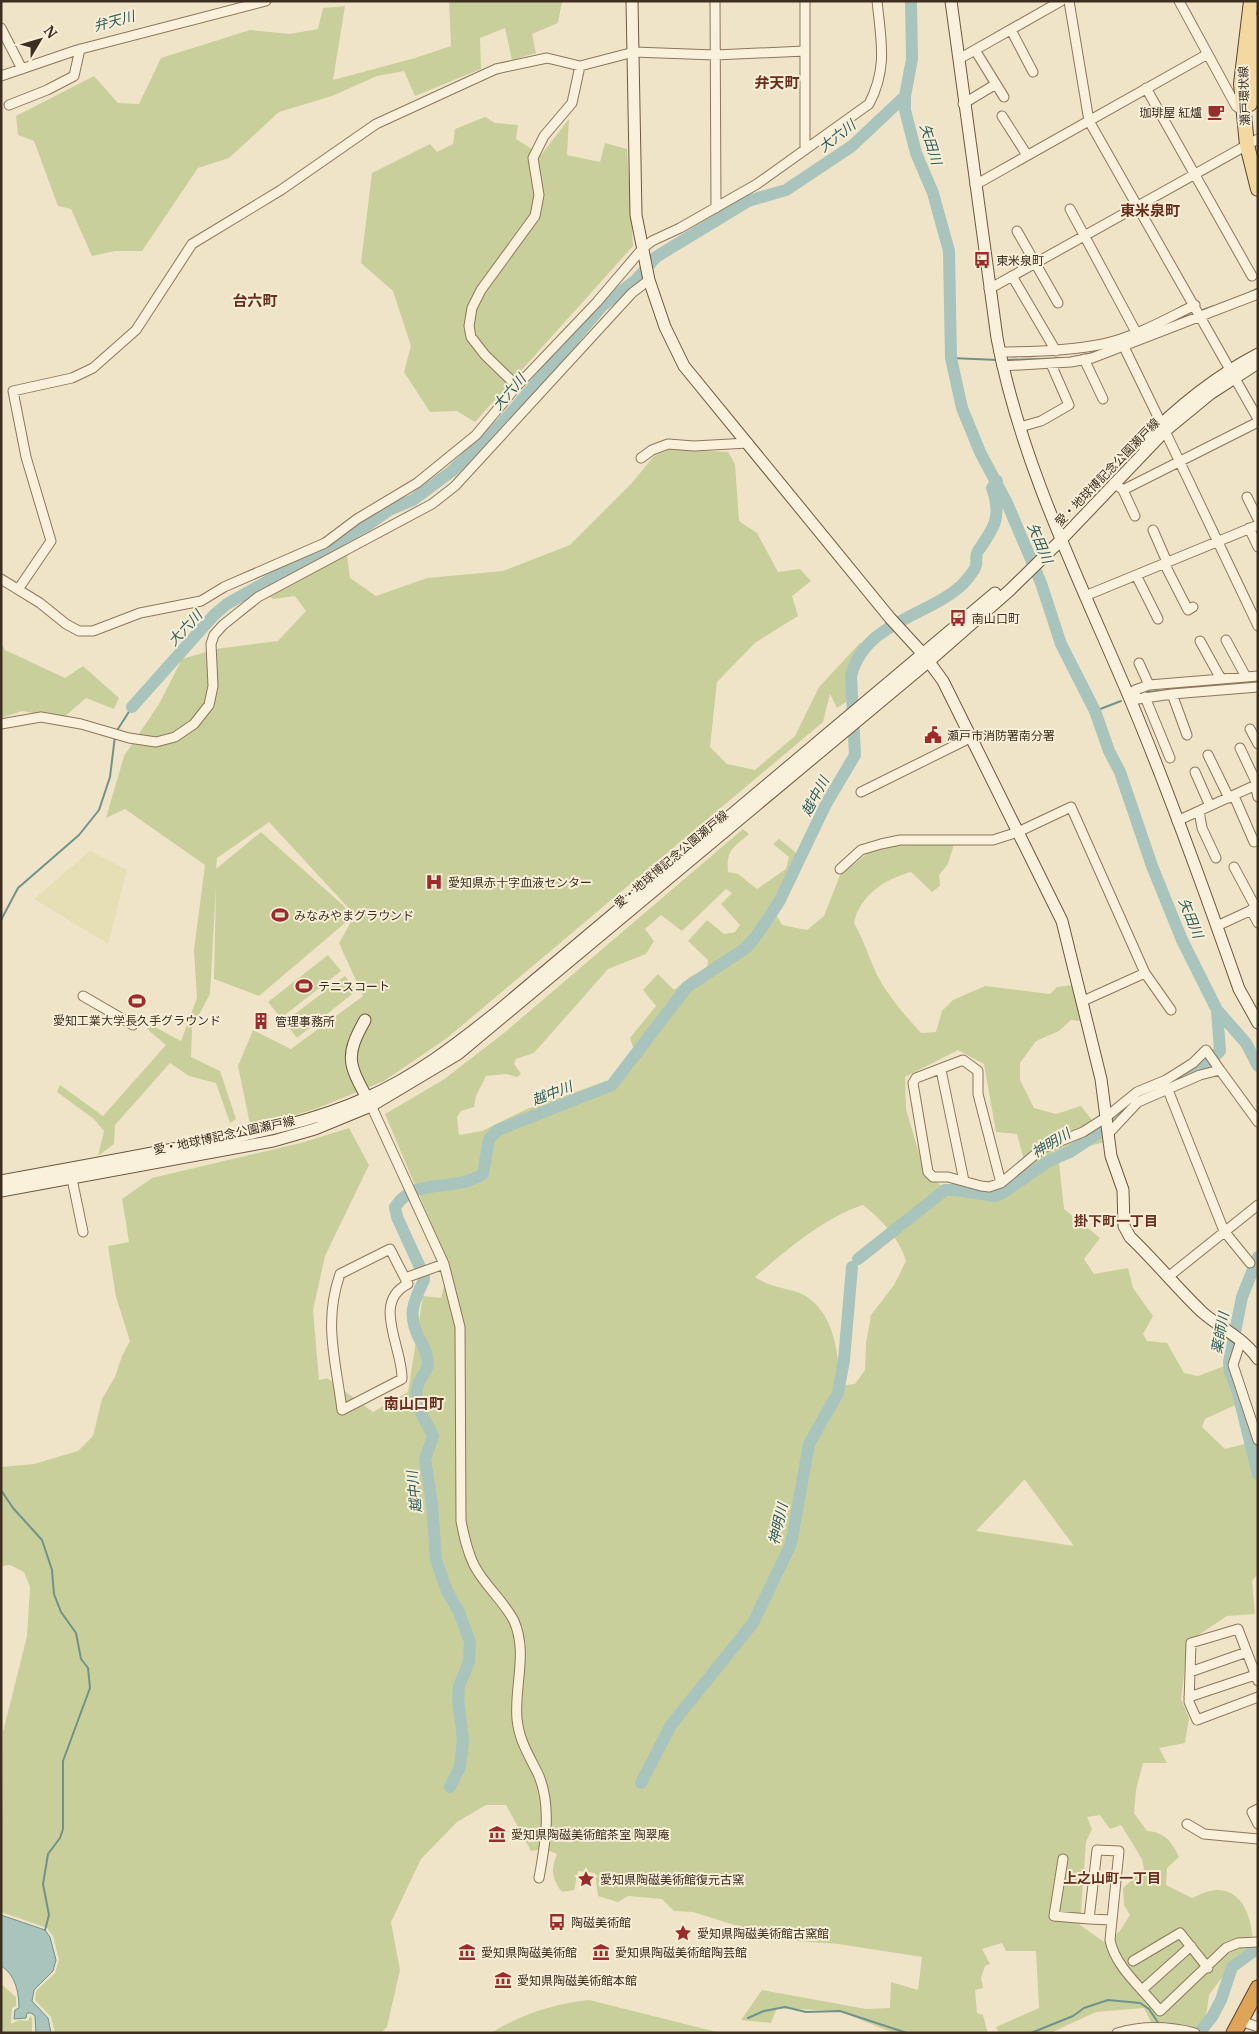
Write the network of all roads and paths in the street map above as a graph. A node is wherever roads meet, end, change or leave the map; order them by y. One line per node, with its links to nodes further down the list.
1 (266, 1): 14 (street)
2 (632, 1): 17 (street)
3 (715, 1): 19 (street)
4 (805, 1): 16 (street)
5 (877, 1): 35 (street)
6 (951, 1): 20 (street)
7 (1061, 1): 13 (street)
8 (1068, 1): 33 (street)
9 (1179, 1): 18 (street)
10 (1251, 1): 31 (main road, 瀬戸環状線)
11 (1258, 23): 25 (main road, 瀬戸環状線)
12 (1, 28): 22 (street)
13 (1011, 30): 15 (street); 23 (street)
14 (80, 49): 22 (street); 30 (street)
15 (975, 50): 20 (street); 26 (street)
16 (805, 51): 19 (street); 35 (street)
17 (634, 52): 19 (street); 21 (street); 46 (street)
18 (1206, 54): 27 (street); 31 (street)
19 (715, 55): 42 (street)
20 (958, 59): 29 (street)
21 (580, 66): 65 (street); 85 (street)
22 (22, 69): 24 (street)
23 (1033, 72)
24 (1, 76)
25 (1255, 77): 34 (main road, 瀬戸環状線)
26 (996, 84): 28 (street); 29 (street)
27 (1146, 88): 33 (street); 38 (street)
28 (1004, 97)
29 (964, 104): 39 (street)
30 (9, 106)
31 (1242, 110): 34 (main road, 瀬戸環状線)
32 (1002, 116): 36 (street)
33 (1089, 120): 36 (street); 41 (street)
34 (1253, 141): 37 (main road, 瀬戸環状線); 38 (street); 40 (main road, 瀬戸環状線)
35 (805, 150): 42 (street)
36 (1027, 155): 39 (street)
37 (1258, 160)
38 (1195, 175): 41 (street); 49 (street)
39 (975, 185): 51 (street)
40 (1258, 189)
41 (1137, 207): 45 (street); 54 (street)
42 (716, 208): 46 (street)
43 (1070, 209): 45 (street)
44 (1017, 231): 47 (street)
45 (1084, 235): 47 (street); 56 (street)
46 (643, 249): 50 (street); 65 (street)
47 (1035, 263): 48 (street); 53 (street)
48 (1012, 276): 51 (street); 58 (street)
49 (1252, 276)
50 (649, 278): 70 (street); 101 (street)
51 (989, 289): 61 (street)
52 (1258, 294): 55 (street)
53 (1058, 303)
54 (1195, 305): 55 (street); 56 (street)
55 (1200, 317): 57 (street); 64 (street)
56 (1136, 332): 58 (street)
57 (1124, 347): 60 (street); 69 (street)
58 (1056, 351): 61 (street)
59 (1258, 354): 64 (street, 愛・地球博記念公園瀬戸線)
60 (1084, 359): 63 (street); 66 (street)
61 (1001, 360): 63 (street); 68 (street)
62 (1258, 363): 64 (street, 愛・地球博記念公園瀬戸線)
63 (1051, 364): 68 (street)
64 (1232, 375): 67 (street); 69 (street, 愛・地球博記念公園瀬戸線)
65 (517, 386): 85 (street)
66 (1103, 399)
67 (1258, 421): 72 (street)
68 (1020, 426): 79 (street)
69 (1163, 427): 72 (street); 73 (street, 愛・地球博記念公園瀬戸線); 79 (street, 愛・地球博記念公園瀬戸線)
70 (748, 443): 71 (street); 92 (street)
71 (641, 458)
72 (1179, 462): 73 (street); 80 (street)
73 (1119, 486): 75 (street); 79 (street, 愛・地球博記念公園瀬戸線)
74 (1247, 497): 76 (street)
75 (1135, 516)
76 (1258, 519)
77 (1254, 527): 80 (street); 81 (street)
78 (1153, 530): 82 (street)
79 (1059, 537): 86 (street); 92 (street, 愛・地球博記念公園瀬戸線)
80 (1217, 542): 82 (street); 89 (street)
81 (1258, 547)
82 (1166, 562): 83 (street); 87 (street)
83 (1136, 575): 86 (street); 88 (street)
84 (1, 579): 85 (street)
85 (19, 588)
86 (1086, 596): 100 (street)
87 (1194, 608)
88 (1158, 619)
89 (1258, 626)
90 (1226, 640): 95 (street)
91 (1200, 641): 96 (street)
92 (926, 658): 104 (street); 135 (street, 愛・地球博記念公園瀬戸線)
93 (1139, 663): 97 (street)
94 (1258, 676): 95 (street)
95 (1246, 677): 96 (street)
96 (1221, 679): 97 (street)
97 (1149, 685): 100 (street)
98 (1258, 687): 99 (street)
99 (1172, 694): 100 (street); 103 (street)
100 (1137, 699): 108 (street); 116 (street)
101 (1, 724)
102 (1250, 729): 105 (street)
103 (1187, 734)
104 (970, 738): 111 (street); 117 (street)
105 (1258, 744)
106 (1240, 748): 110 (street)
107 (1208, 755): 112 (street)
108 (1170, 758)
109 (1195, 772): 114 (street)
110 (1257, 784): 112 (street); 113 (street)
111 (861, 792)
112 (1231, 797): 114 (street); 118 (street)
113 (1258, 797)
114 (1210, 806): 115 (street)
115 (1199, 812): 116 (street); 119 (street)
116 (1177, 821): 124 (street)
117 (1018, 832): 121 (street); 125 (street); 127 (street)
118 (1254, 842)
119 (1216, 858)
120 (1234, 867): 122 (street)
121 (840, 869)
122 (1255, 908): 123 (street); 124 (street)
123 (1258, 923)
124 (1217, 926): 130 (street)
125 (1145, 973): 127 (street); 128 (street)
126 (84, 996): 131 (street)
127 (1083, 1001): 136 (street)
128 (1171, 1010)
129 (365, 1020): 135 (street)
130 (1258, 1023)
131 (133, 1025)
132 (941, 1070): 141 (street); 141 (street); 142 (street)
133 (1220, 1070): 134 (street); 136 (street); 137 (street)
134 (1168, 1090): 138 (street); 145 (street)
135 (369, 1102): 139 (street, 愛・地球博記念公園瀬戸線); 148 (street)
136 (1105, 1118): 138 (street); 142 (street)
137 (1258, 1122)
138 (1109, 1133): 149 (street)
139 (71, 1174): 140 (street, 愛・地球博記念公園瀬戸線); 143 (street, 愛・地球博記念公園瀬戸線); 146 (street)
140 (1, 1181)
141 (964, 1181): 142 (street)
142 (1001, 1183)
143 (1, 1191)
144 (1258, 1205): 145 (street)
145 (1224, 1231): 147 (street); 149 (street)
146 (83, 1232)
147 (1250, 1263)
148 (440, 1265): 150 (street); 164 (street)
149 (1168, 1277): 151 (street)
150 (405, 1278): 150 (street)
151 (1241, 1340): 152 (street); 153 (street)
152 (1256, 1354)
153 (1258, 1440)
154 (1247, 1652): 155 (street); 155 (street); 156 (street)
155 (1190, 1672): 157 (street)
156 (1256, 1678): 157 (street)
157 (1189, 1697): 158 (street)
158 (1258, 1697)
159 (1258, 1808): 161 (street)
160 (1187, 1824): 162 (street)
161 (1258, 1824)
162 (1258, 1838)
163 (1063, 1859): 165 (street)
164 (539, 1878)
165 (1089, 1919): 166 (street); 166 (street)
166 (1112, 1920): 172 (street)
167 (1258, 1942): 170 (street)
168 (1191, 1946): 169 (street); 170 (street); 172 (street)
169 (1133, 1961)
170 (1208, 1968): 172 (street)
171 (1258, 1988): 173 (highway)
172 (1143, 1989)
173 (1237, 2027): 174 (street)
174 (1258, 2028)
175 (1117, 2033): 176 (street)
176 (1195, 2033)

